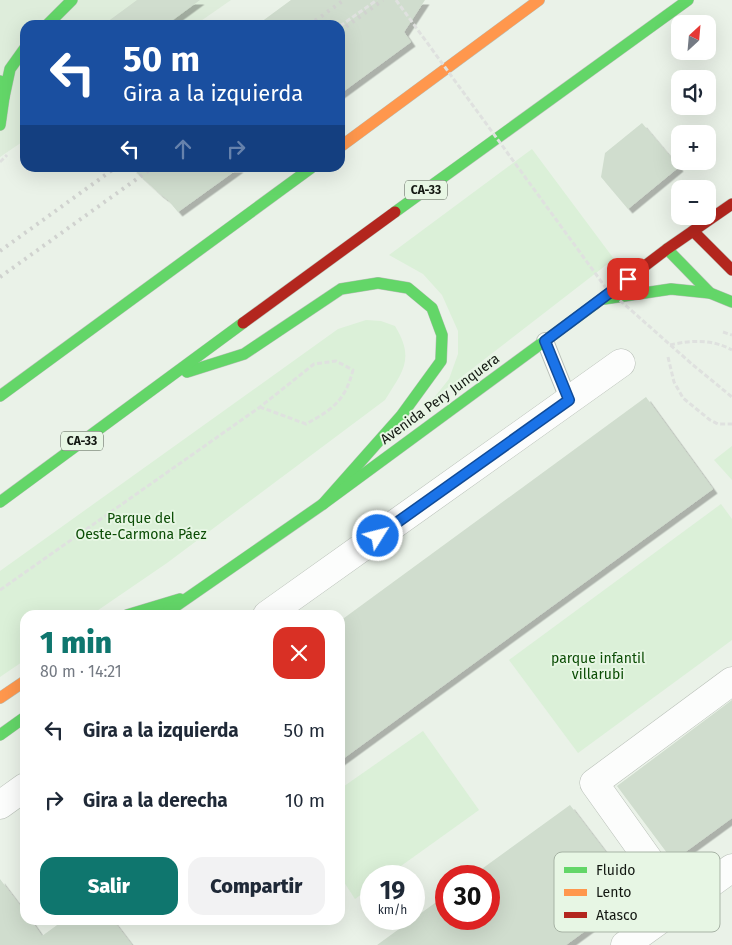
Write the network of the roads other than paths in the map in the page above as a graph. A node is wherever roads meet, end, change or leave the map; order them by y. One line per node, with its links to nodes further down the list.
1 (72, 0): 4 (main road)
2 (540, 0): 9 (main road)
3 (688, 0): 20 (main road, CA-33)
4 (52, 20)
5 (20, 55): 7 (main road)
6 (0, 81): 7 (main road)
7 (4, 97): 8 (main road)
8 (0, 125)
9 (345, 142)
10 (307, 172): 21 (main road)
11 (732, 204): 12 (main road, Avenida Pery Junquera)
12 (693, 231): 13 (main road, Avenida Pery Junquera); 14 (main road)
13 (667, 249): 15 (main road); 16 (main road, Avenida Pery Junquera)
14 (732, 270)
15 (710, 293): 16 (main road); 17 (main road)
16 (602, 299): 18 (main road, Avenida Pery Junquera)
17 (732, 302)
18 (545, 341): 22 (lane); 24 (main road, Avenida Pery Junquera)
19 (621, 363): 22 (street)
20 (164, 380): 23 (main road, CA-33); 24 (main road)
21 (0, 396)
22 (569, 400): 28 (street)
23 (0, 502)
24 (323, 504): 25 (main road, Avenida Pery Junquera)
25 (191, 595): 26 (main road); 27 (main road, Avenida Pery Junquera)
26 (143, 610)
27 (171, 610)
28 (274, 610)
29 (732, 681): 36 (street)
30 (20, 684): 31 (main road)
31 (0, 698)
32 (20, 720): 33 (main road)
33 (0, 735)
34 (20, 791): 35 (street)
35 (0, 805)
36 (643, 852)
37 (732, 868): 38 (street)
38 (720, 877)
39 (643, 932): 40 (street)
40 (625, 945)

